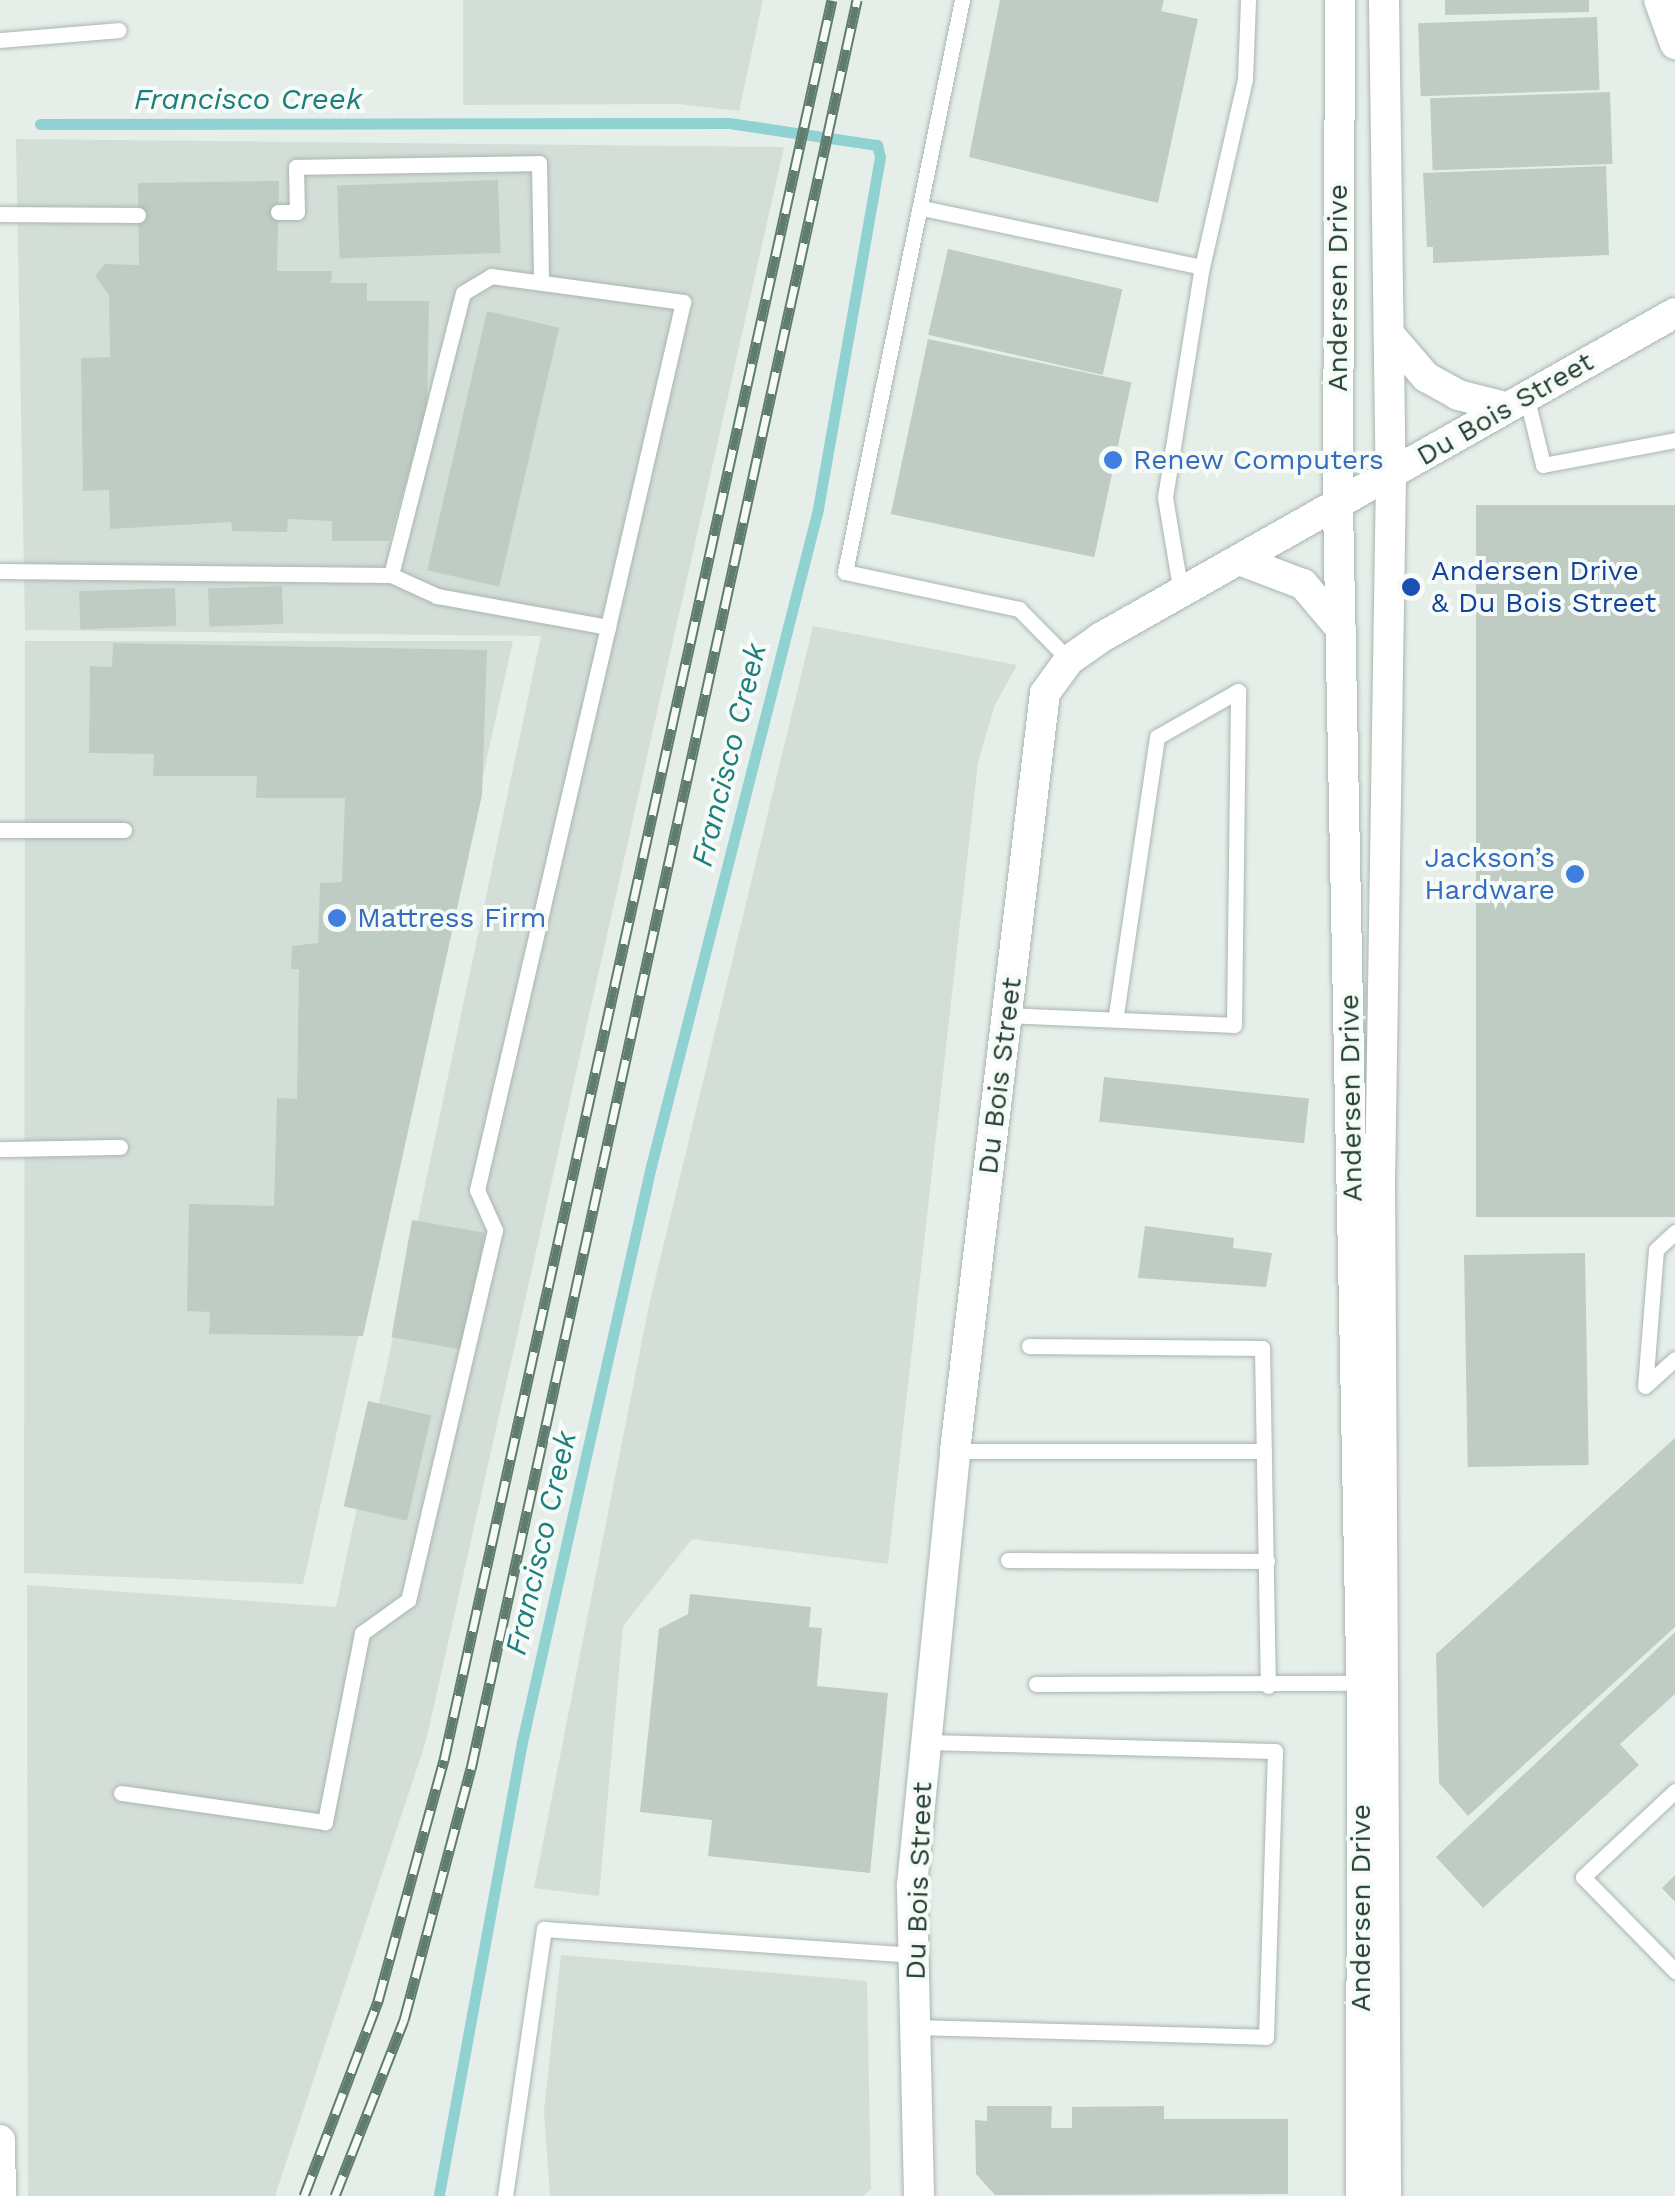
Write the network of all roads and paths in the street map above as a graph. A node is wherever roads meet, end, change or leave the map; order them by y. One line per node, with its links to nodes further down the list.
1 (962, 0): 9 (lane)
2 (1248, 0): 13 (lane)
3 (1340, 0): 20 (main road, Andersen Drive)
4 (1384, 0): 16 (main road, Andersen Drive)
5 (1660, 0): 8 (main road)
6 (119, 30): 7 (lane)
7 (0, 40)
8 (1675, 44)
9 (922, 208): 13 (lane); 27 (lane)
10 (278, 212): 14 (lane)
11 (0, 214): 12 (lane)
12 (138, 214)
13 (1202, 267): 24 (lane)
14 (542, 278): 23 (lane); 25 (lane)
15 (1675, 313): 17 (main road, Du Bois Street)
16 (1389, 334): 17 (main road); 19 (main road, Andersen Drive)
17 (1516, 401): 18 (lane); 19 (main road, Du Bois Street)
18 (1675, 440)
19 (1391, 475): 20 (main road, Du Bois Street); 55 (main road, Andersen Drive)
20 (1338, 505): 21 (main road, Du Bois Street); 26 (main road, Andersen Drive)
21 (1239, 560): 24 (main road, Du Bois Street); 26 (main road)
22 (0, 571): 23 (lane)
23 (391, 575): 25 (lane)
24 (1180, 593): 27 (main road, Du Bois Street)
25 (608, 627): 46 (lane)
26 (1341, 629): 41 (main road, Andersen Drive)
27 (1070, 660): 30 (main road, Du Bois Street)
28 (0, 830): 29 (lane)
29 (124, 830)
30 (1007, 1016): 31 (lane); 38 (main road, Du Bois Street)
31 (1116, 1016): 31 (lane)
32 (120, 1147): 33 (lane)
33 (0, 1149)
34 (1675, 1232): 36 (lane)
35 (1029, 1346): 37 (lane)
36 (1675, 1359)
37 (1264, 1451): 38 (lane); 40 (lane)
38 (955, 1452): 44 (main road, Du Bois Street)
39 (1008, 1560): 40 (lane)
40 (1267, 1560): 43 (lane)
41 (1362, 1683): 43 (lane); 54 (main road, Andersen Drive)
42 (1036, 1684): 43 (lane)
43 (1268, 1686)
44 (925, 1742): 47 (main road, Du Bois Street); 49 (lane)
45 (1675, 1791): 48 (lane)
46 (121, 1792)
47 (914, 1955): 49 (main road, Du Bois Street); 52 (lane)
48 (1675, 1972)
49 (914, 2027): 53 (main road, Du Bois Street)
50 (0, 2140): 51 (main road)
51 (1, 2196)
52 (505, 2196)
53 (920, 2196)
54 (1361, 2196)
55 (1386, 2196)

